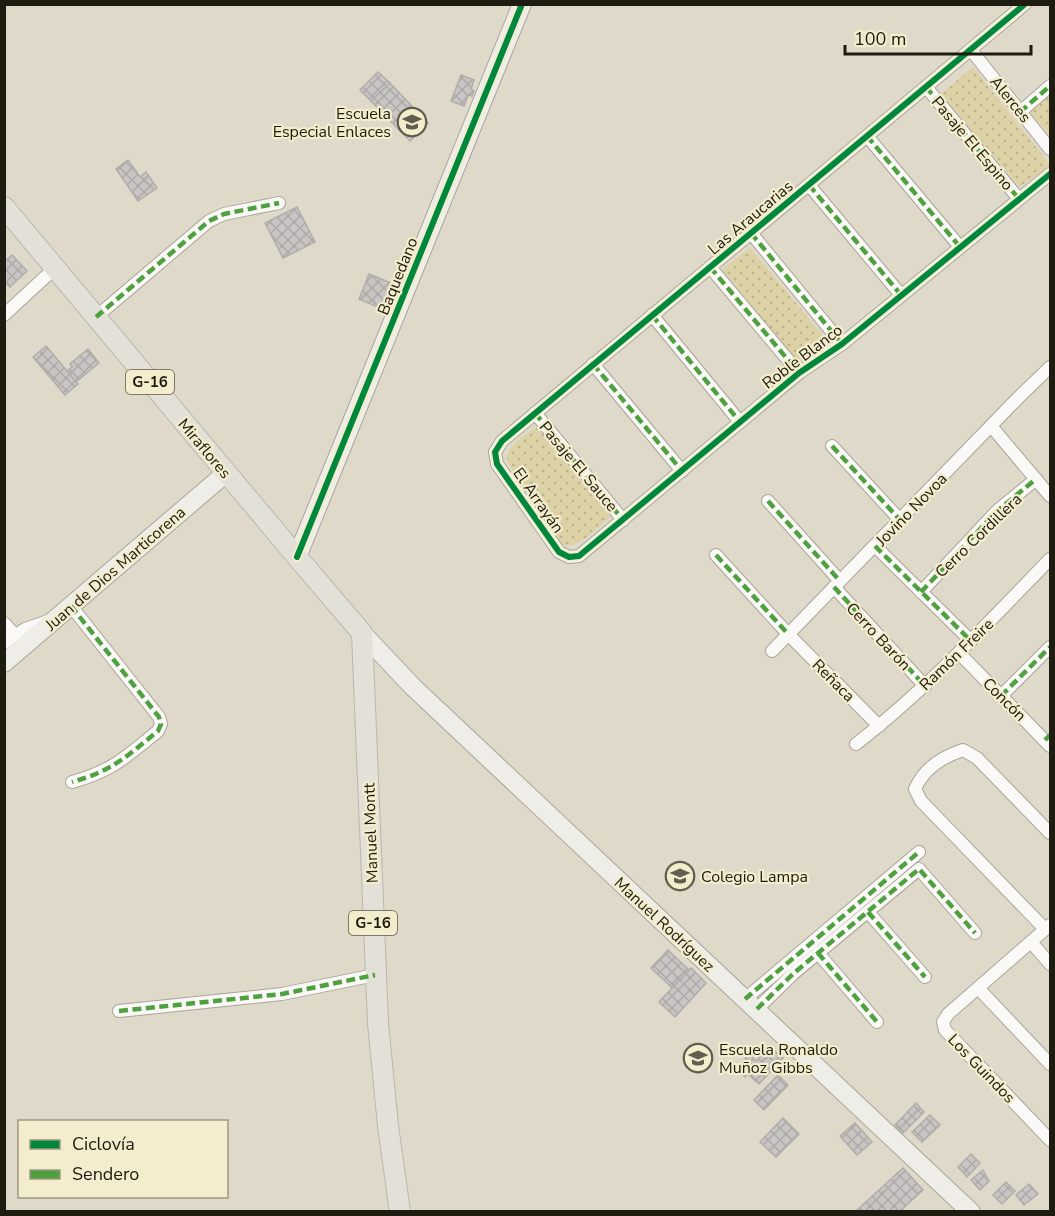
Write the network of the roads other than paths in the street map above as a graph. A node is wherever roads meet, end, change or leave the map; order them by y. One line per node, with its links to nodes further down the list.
1 (522, 4): 40 (street, Baquedano)
2 (1025, 4): 3 (street, Las Araucarias)
3 (971, 50): 5 (street, Las Araucarias); 6 (street, Alerces)
4 (1050, 86): 6 (street)
5 (926, 87): 7 (street, Las Araucarias); 11 (street, Pasaje El Espino)
6 (1020, 112): 8 (street, Alerces)
7 (867, 136): 10 (street, Las Araucarias); 15 (street)
8 (1050, 149)
9 (1049, 176): 11 (street, Roble Blanco)
10 (809, 185): 14 (street, Las Araucarias); 18 (street)
11 (1019, 199): 15 (street, Roble Blanco)
12 (279, 203): 21 (street)
13 (4, 207): 17 (main road, Miraflores / G-16)
14 (751, 233): 16 (street, Las Araucarias); 22 (street)
15 (960, 247): 18 (street, Roble Blanco)
16 (710, 267): 20 (street, Las Araucarias); 25 (street)
17 (55, 268): 19 (street); 21 (main road, Miraflores / G-16)
18 (901, 295): 22 (street, Roble Blanco)
19 (4, 315)
20 (652, 315): 23 (street, Las Araucarias); 27 (street)
21 (96, 317): 32 (main road, Miraflores / G-16)
22 (842, 344): 25 (street, Roble Blanco)
23 (594, 364): 26 (street, Las Araucarias); 31 (street)
24 (1050, 367): 28 (street, Jovino Novoa)
25 (799, 373): 27 (street, Roble Blanco)
26 (535, 413): 30 (street, Las Araucarias); 36 (street, Pasaje El Sauce)
27 (740, 422): 31 (street, Roble Blanco)
28 (991, 426): 33 (street); 37 (street, Jovino Novoa)
29 (832, 446): 37 (street)
30 (495, 452): 41 (street, El Arrayán)
31 (682, 471): 36 (street, Roble Blanco)
32 (226, 473): 40 (main road, Miraflores / G-16); 45 (street, Juan de Dios Marticorena)
33 (1036, 479): 34 (street); 44 (street, Cerro Cordillera)
34 (1050, 496)
35 (768, 501): 43 (street, Cerro Barón)
36 (623, 520): 41 (street, Roble Blanco)
37 (900, 520): 38 (street, Jovino Novoa)
38 (874, 546): 43 (street, Jovino Novoa); 44 (street)
39 (716, 555): 49 (street, Reñaca)
40 (297, 557): 48 (main road, Miraflores / G-16)
41 (569, 557)
42 (1050, 559): 51 (street, Ramón Freire)
43 (837, 584): 49 (street, Jovino Novoa); 57 (street, Cerro Barón)
44 (921, 592): 51 (street)
45 (71, 606): 46 (street, Juan de Dios Marticorena); 62 (street)
46 (55, 620): 50 (street); 56 (street, Juan de Dios Marticorena)
47 (4, 623): 50 (street)
48 (362, 633): 71 (main road, Manuel Montt / G-16); 74 (street, Manuel Rodríguez)
49 (788, 634): 54 (street, Jovino Novoa); 59 (street, Reñaca)
50 (15, 635): 52 (street)
51 (971, 641): 55 (street, Ramón Freire)
52 (4, 643)
53 (1050, 647): 58 (street)
54 (772, 651)
55 (959, 653): 57 (street, Ramón Freire); 58 (street, Concón)
56 (4, 663)
57 (925, 686): 59 (street, Ramón Freire)
58 (1001, 696): 60 (street, Concón)
59 (879, 726): 61 (street, Ramón Freire)
60 (1049, 740)
61 (856, 744)
62 (72, 782)
63 (1050, 833): 66 (street)
64 (920, 852): 74 (street)
65 (868, 912): 67 (street); 69 (street); 72 (street)
66 (1048, 927): 68 (street, Los Guindos)
67 (975, 933)
68 (1031, 942): 70 (street); 73 (street, Los Guindos)
69 (818, 953): 74 (street); 76 (street)
70 (1050, 964)
71 (375, 975): 75 (street); 79 (main road, Manuel Montt / G-16)
72 (925, 977)
73 (978, 988): 77 (street); 78 (street, Los Guindos)
74 (751, 1004): 80 (street, Manuel Rodríguez)
75 (119, 1011)
76 (877, 1022)
77 (1050, 1064)
78 (1050, 1140)
79 (400, 1212)
80 (971, 1212)

